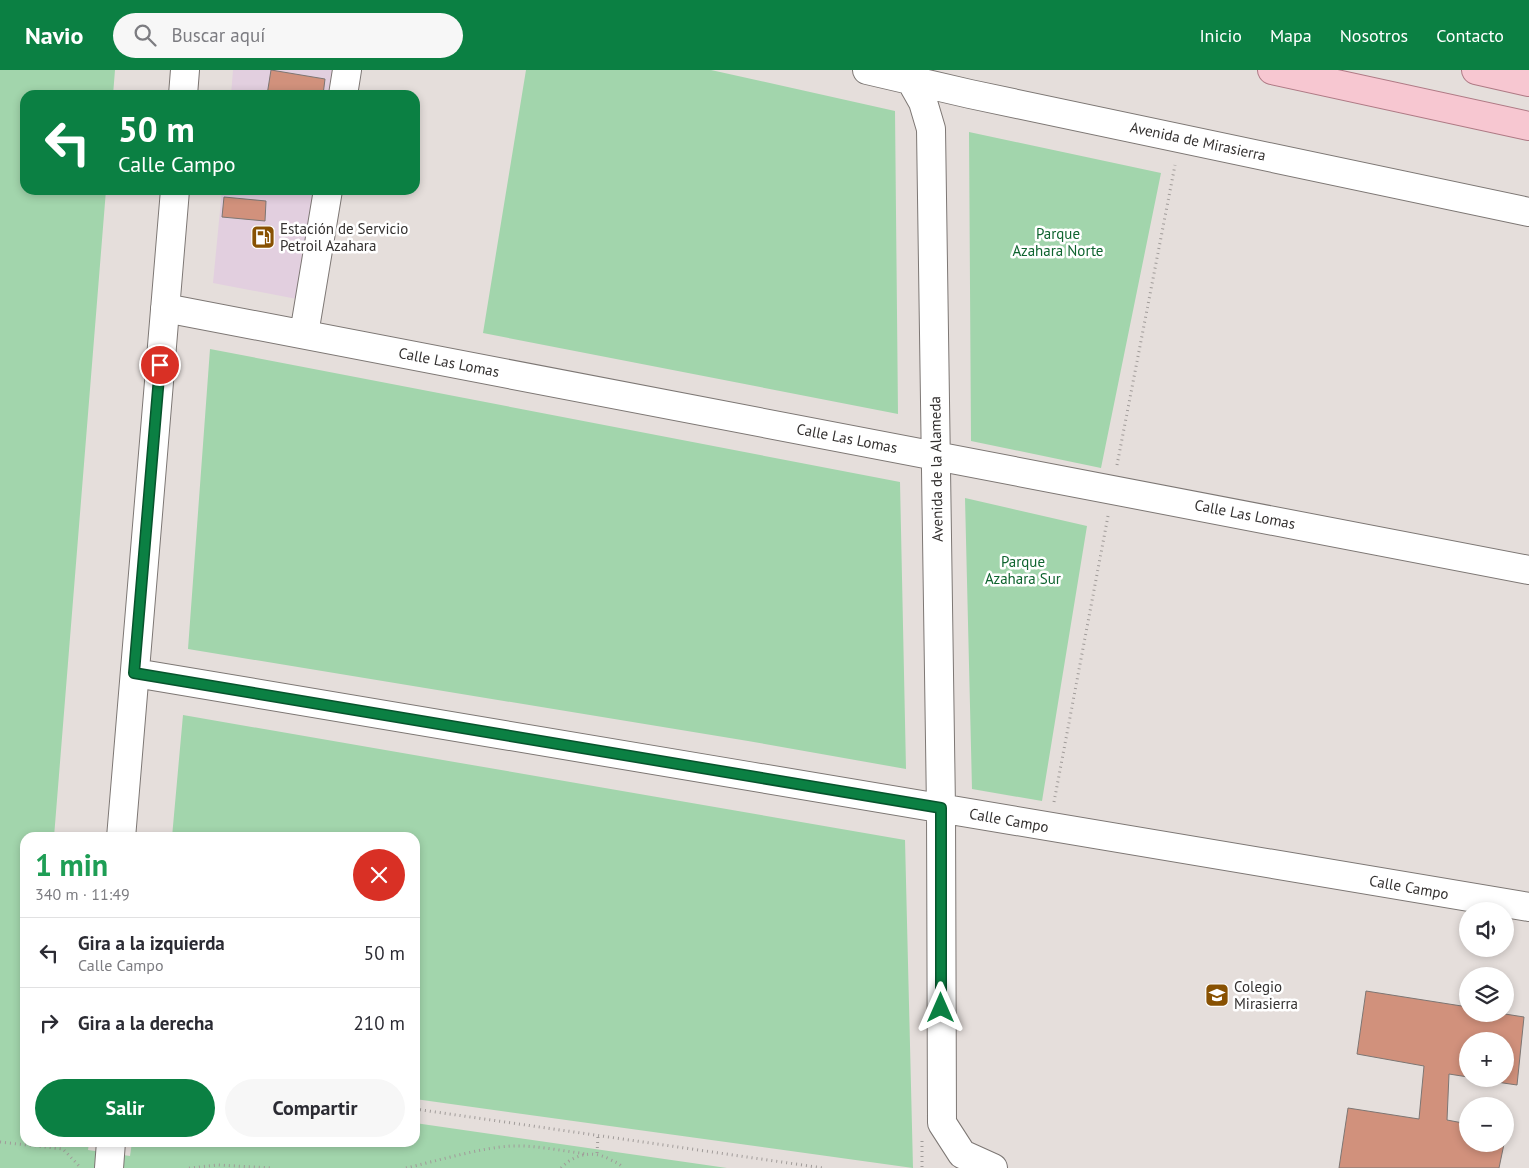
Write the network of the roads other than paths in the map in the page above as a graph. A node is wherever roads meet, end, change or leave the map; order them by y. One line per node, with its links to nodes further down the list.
1 (185, 70): 8 (street)
2 (347, 70): 9 (street)
3 (867, 70): 6 (street, Avenida de Mirasierra)
4 (1272, 70): 11 (main road)
5 (1476, 70): 7 (main road)
6 (910, 79): 10 (street, Avenida de Mirasierra); 12 (street, Avenida de la Alameda)
7 (1529, 82)
8 (183, 90)
9 (344, 90)
10 (970, 94): 12 (street); 15 (street, Avenida de Mirasierra)
11 (1529, 126)
12 (931, 129): 18 (street, Avenida de la Alameda)
13 (175, 195): 16 (street)
14 (327, 195): 17 (street)
15 (1529, 212)
16 (165, 308): 17 (street, Calle Las Lomas); 20 (street)
17 (304, 334): 18 (street, Calle Las Lomas)
18 (935, 455): 19 (street, Calle Las Lomas); 21 (street, Avenida de la Alameda)
19 (1529, 570)
20 (134, 673): 21 (street, Calle Campo); 22 (street)
21 (941, 808): 23 (street, Calle Campo); 26 (street, Avenida de la Alameda)
22 (121, 832)
23 (1529, 908)
24 (111, 1147): 25 (street)
25 (109, 1168)
26 (992, 1168)

